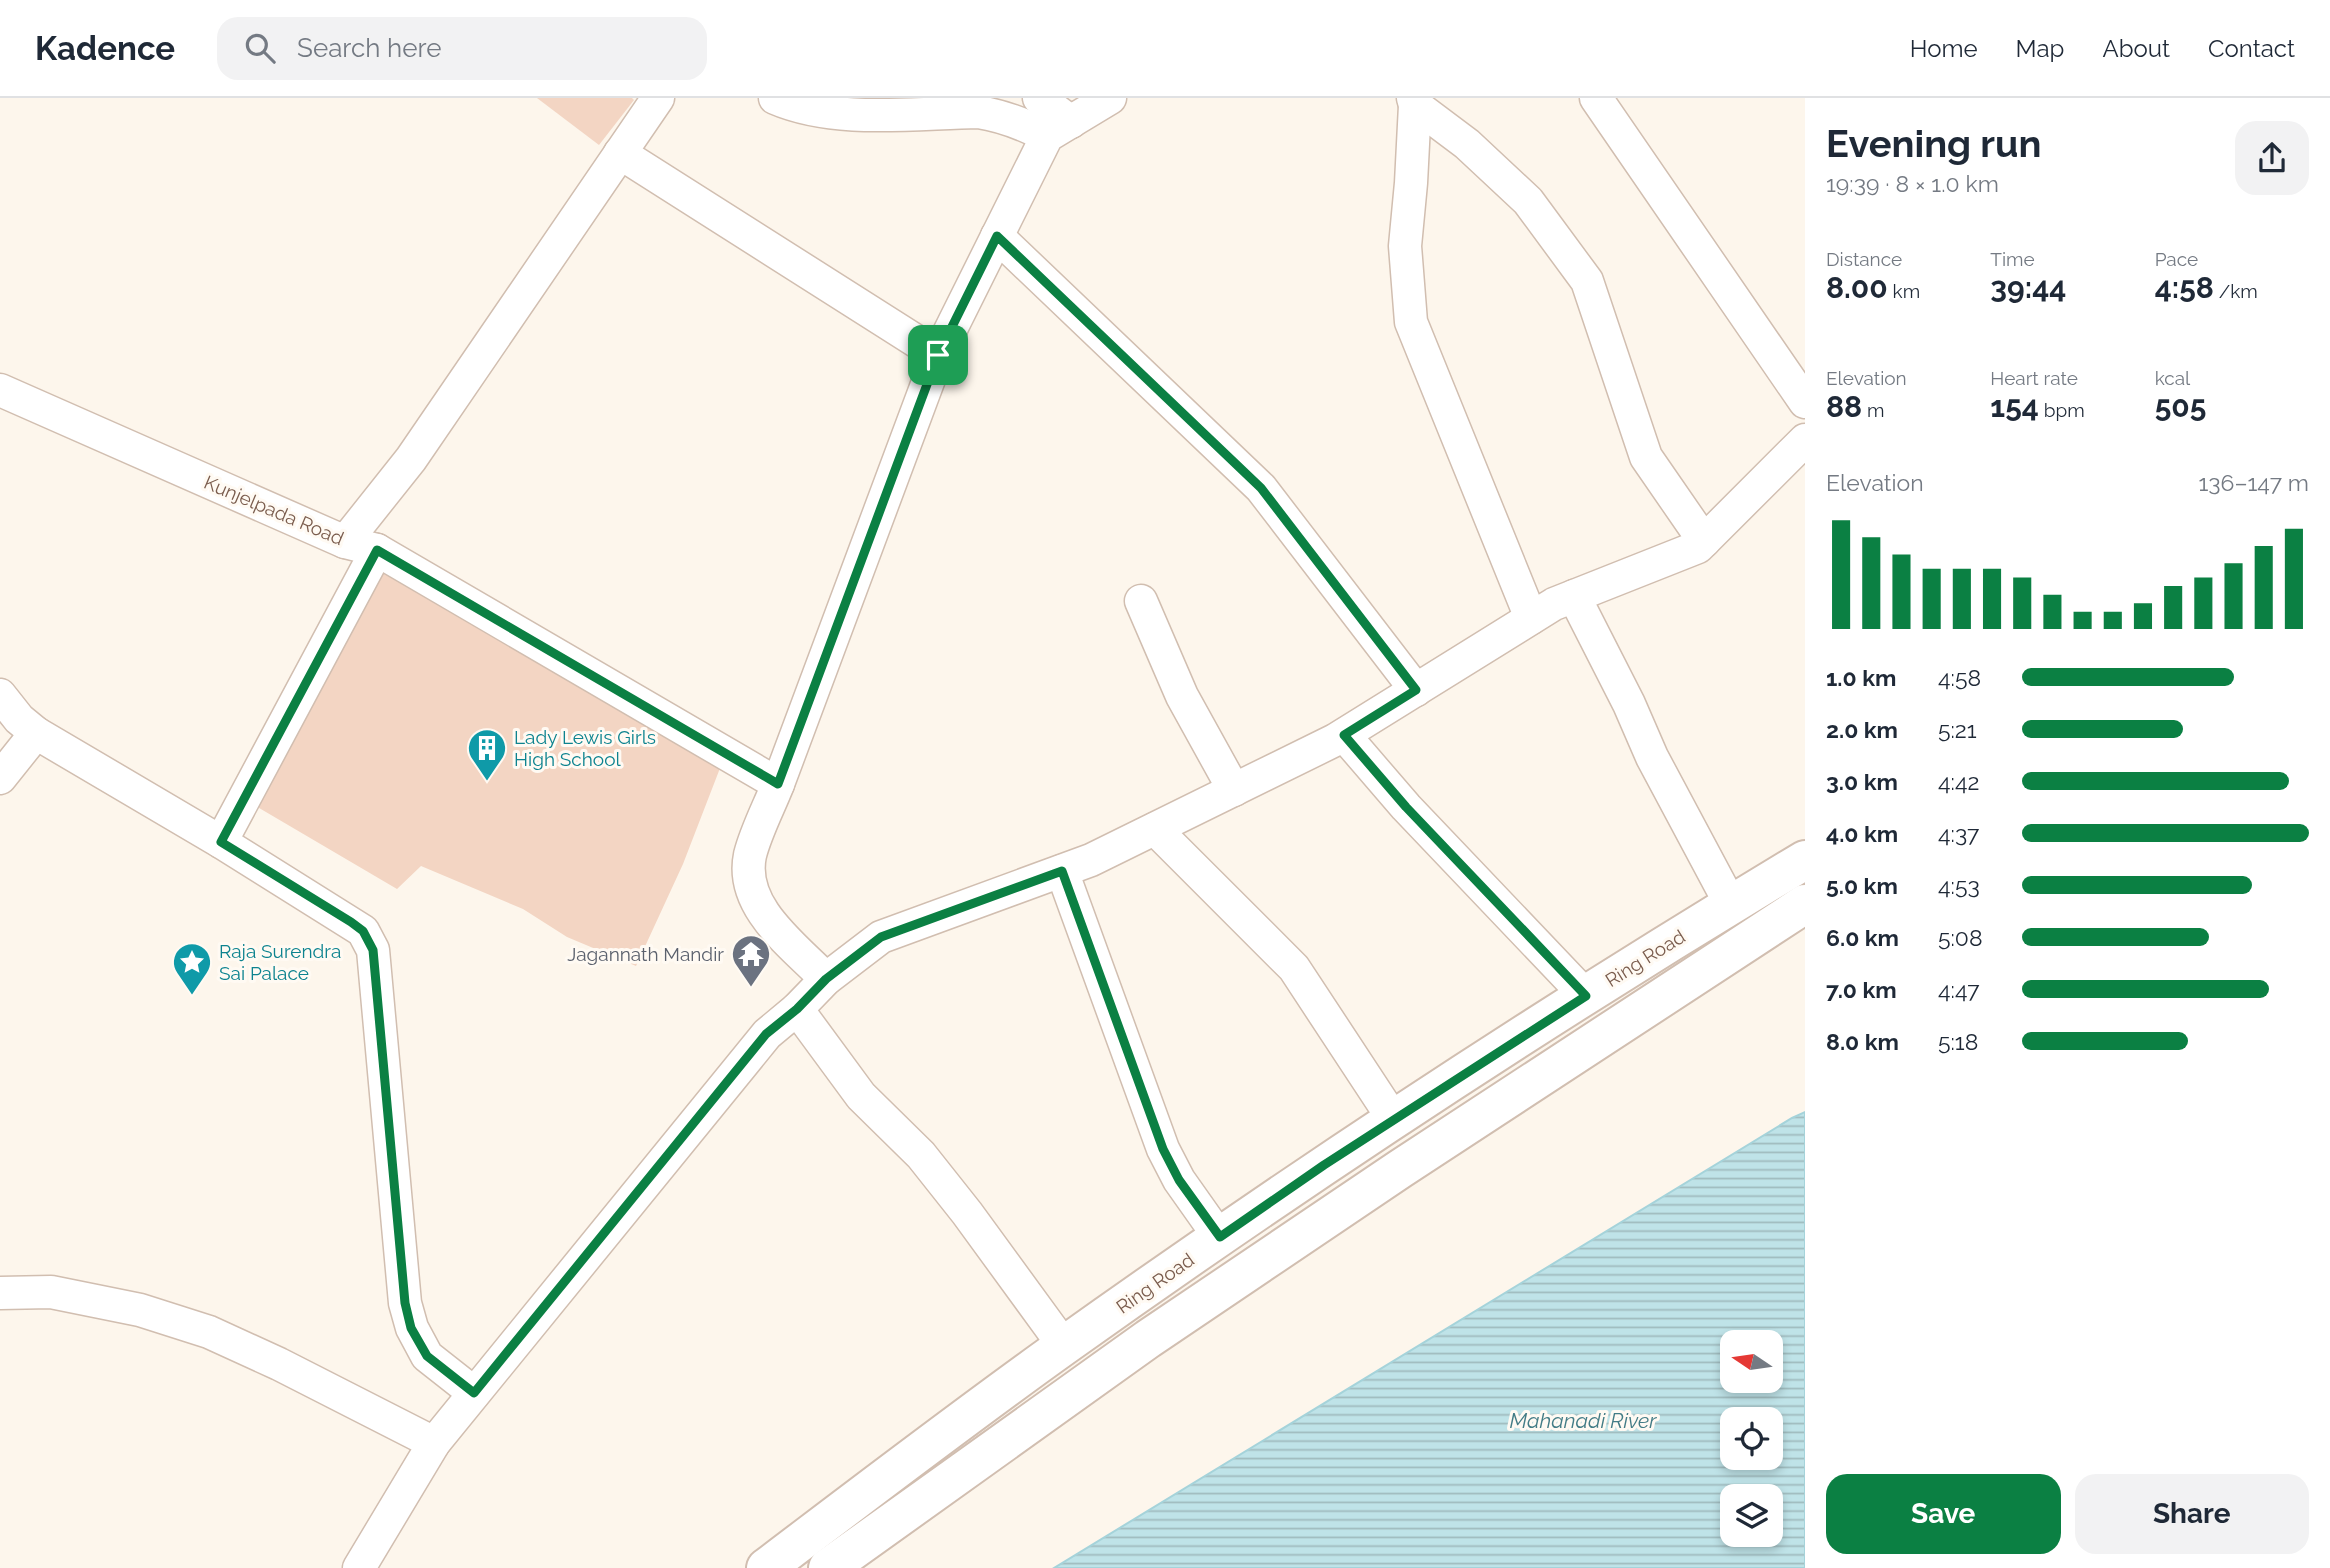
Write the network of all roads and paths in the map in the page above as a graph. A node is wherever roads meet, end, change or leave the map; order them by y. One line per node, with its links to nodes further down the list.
1 (658, 98): 7 (street)
2 (775, 98): 6 (street)
3 (1039, 98): 6 (street)
4 (1596, 98): 11 (street)
5 (1414, 102): 13 (street); 18 (street)
6 (1079, 114): 8 (street)
7 (620, 153): 9 (street); 14 (street)
8 (997, 236): 9 (street); 19 (street)
9 (938, 355): 24 (street)
10 (0, 390): 14 (street, Kunjelpada Road)
11 (1805, 402)
12 (1805, 440): 13 (street)
13 (1704, 541): 16 (street)
14 (345, 542): 15 (street, Kunjelpada Road)
15 (377, 550): 24 (street, Kunjelpada Road); 27 (street)
16 (1574, 596): 18 (street); 31 (street)
17 (1141, 601): 25 (street)
18 (1531, 618): 19 (street)
19 (1416, 690): 22 (street)
20 (0, 695): 21 (street)
21 (36, 733): 23 (street); 27 (street)
22 (1344, 735): 25 (street); 33 (street)
23 (0, 778)
24 (778, 784): 32 (street)
25 (1234, 790): 26 (street)
26 (1155, 829): 29 (street); 35 (street)
27 (221, 842): 39 (street)
28 (1805, 860): 31 (street, Ring Road)
29 (1062, 871): 32 (street); 36 (street)
30 (1805, 904): 43 (street)
31 (1731, 905): 33 (street, Ring Road)
32 (826, 979): 34 (street)
33 (1586, 996): 35 (street, Ring Road)
34 (797, 1009): 38 (street); 39 (street)
35 (1394, 1120): 36 (street, Ring Road)
36 (1220, 1237): 38 (street, Ring Road)
37 (0, 1293): 40 (street)
38 (1064, 1346): 42 (street, Ring Road)
39 (474, 1393): 40 (street)
40 (434, 1443): 41 (street)
41 (359, 1568)
42 (766, 1568)
43 (828, 1568)

